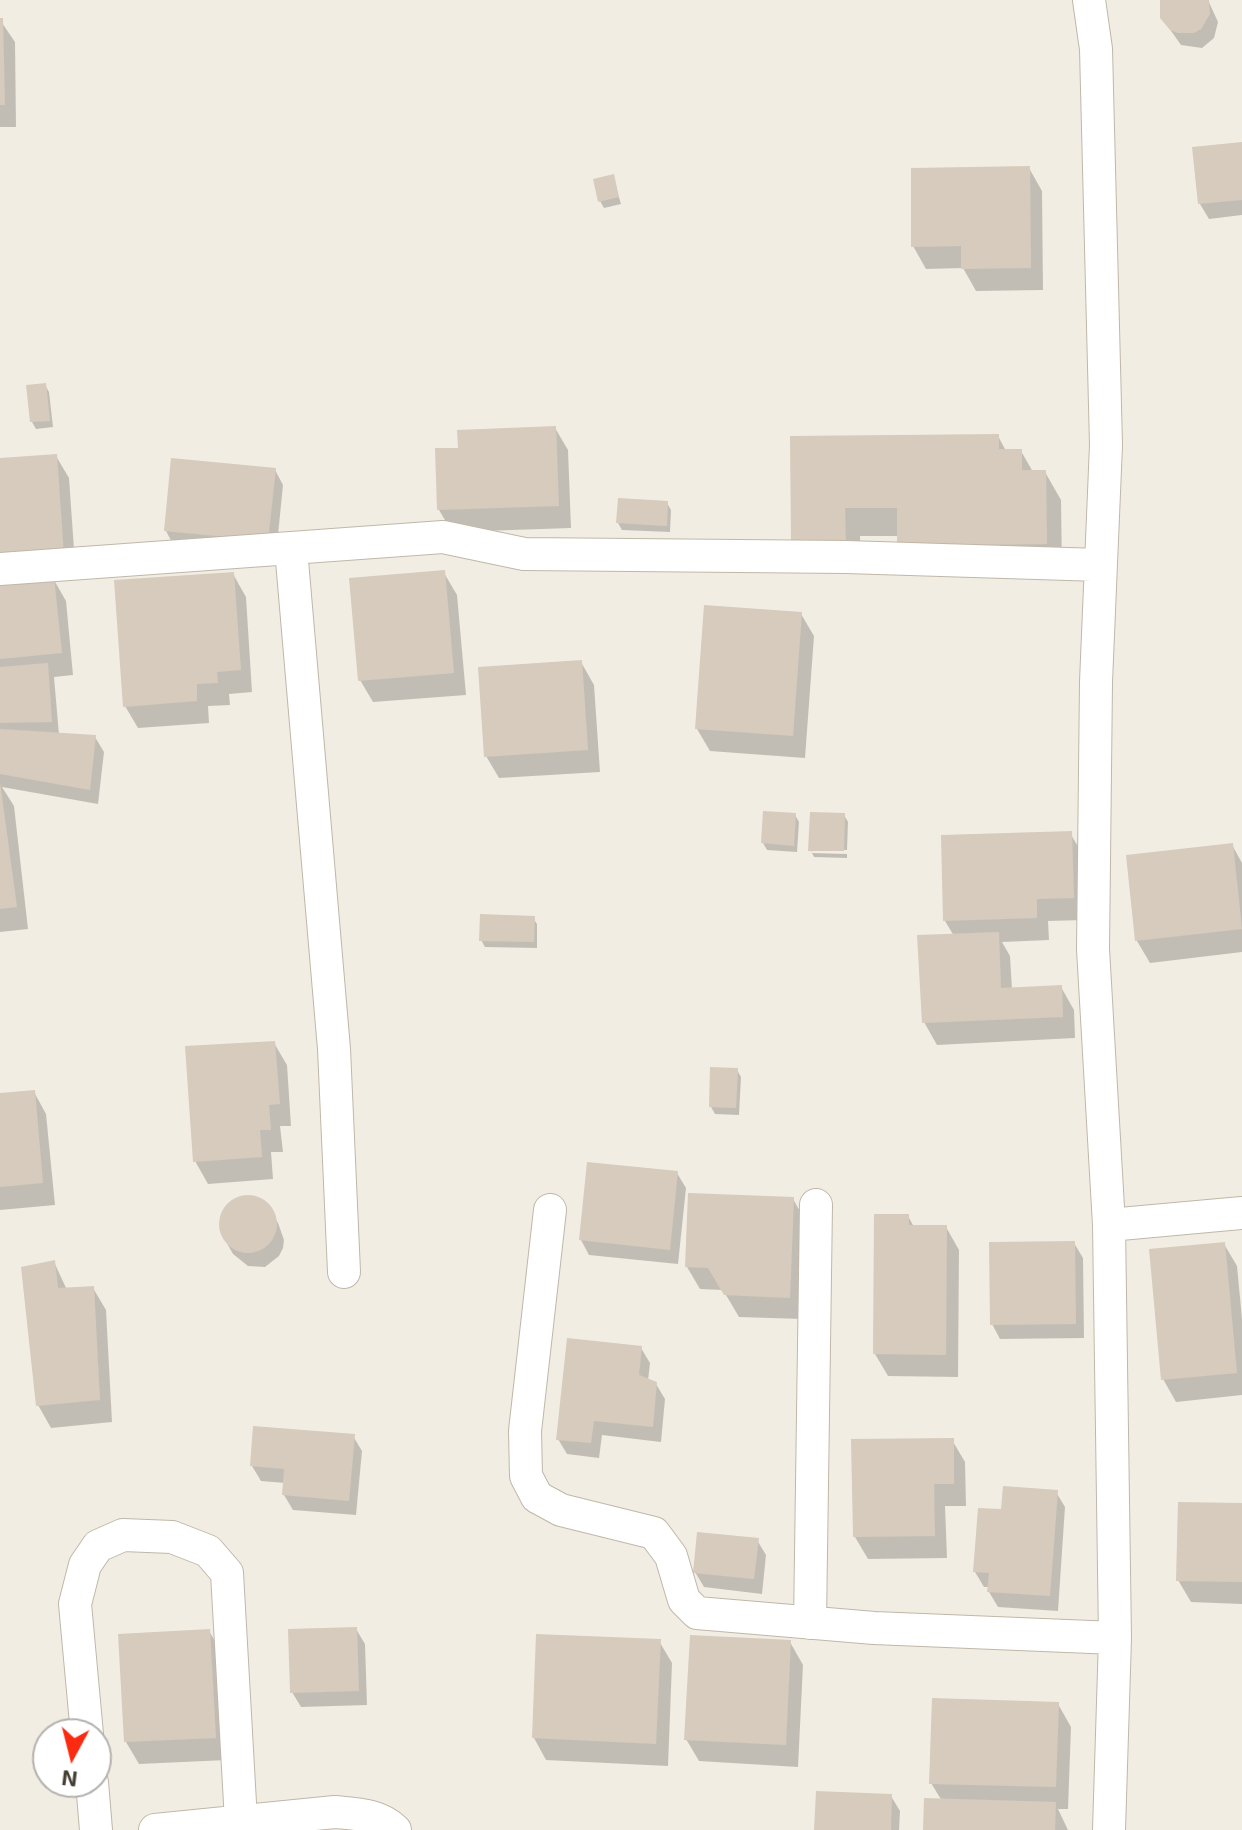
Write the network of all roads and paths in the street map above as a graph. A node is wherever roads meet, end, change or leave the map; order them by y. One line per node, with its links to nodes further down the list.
1 (1089, 0): 3 (street)
2 (291, 549): 3 (street); 4 (street); 9 (street)
3 (1100, 565): 8 (street)
4 (0, 569)
5 (816, 1205): 10 (street)
6 (550, 1210): 10 (street)
7 (1242, 1213): 8 (street)
8 (1109, 1225): 11 (street)
9 (344, 1272)
10 (810, 1623): 11 (street)
11 (1115, 1638): 18 (street)
12 (86, 1718): 14 (street)
13 (93, 1798): 15 (street)
14 (241, 1821): 16 (street); 17 (street)
15 (96, 1830)
16 (155, 1830)
17 (395, 1830)
18 (1109, 1830)

